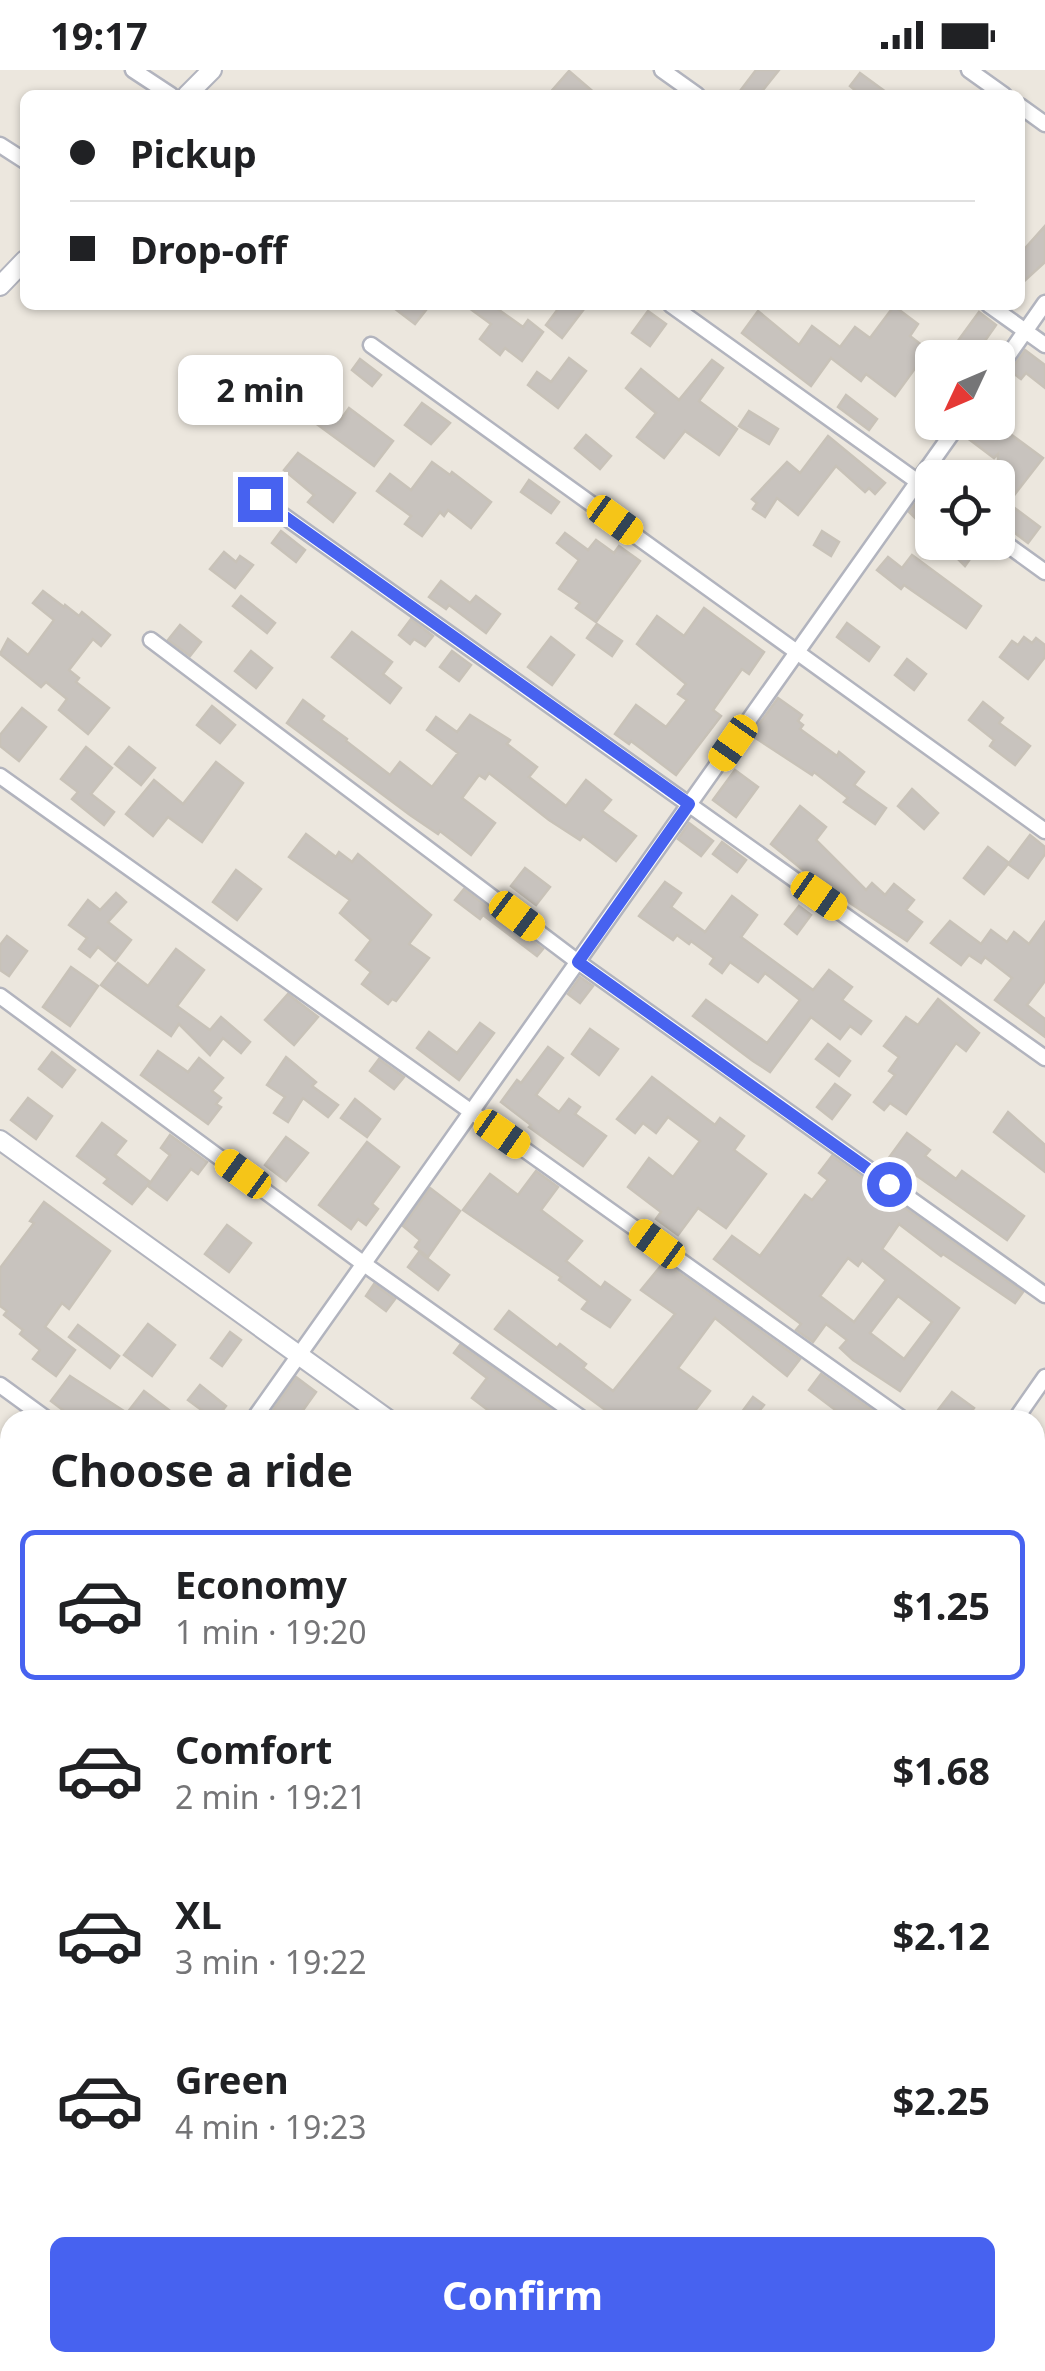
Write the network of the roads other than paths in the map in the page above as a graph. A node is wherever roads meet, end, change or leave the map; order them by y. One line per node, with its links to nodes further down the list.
1 (133, 70): 5 (street)
2 (212, 70): 6 (street)
3 (662, 70): 7 (street)
4 (969, 70): 8 (street)
5 (163, 90)
6 (192, 90)
7 (690, 90)
8 (997, 90)
9 (20, 265): 10 (street)
10 (0, 286)
11 (1045, 303): 14 (street)
12 (678, 310): 18 (street)
13 (996, 310): 14 (street)
14 (1025, 331): 16 (street); 17 (street)
15 (371, 345): 24 (street)
16 (1015, 345)
17 (1045, 345)
18 (915, 480)
19 (915, 486): 24 (street)
20 (260, 499): 26 (street)
21 (1015, 550): 22 (street)
22 (1045, 572)
23 (150, 640): 28 (street)
24 (798, 651): 26 (street); 27 (street)
25 (0, 776): 31 (street)
26 (689, 804): 28 (street); 30 (street)
27 (1045, 830)
28 (578, 962): 31 (street); 34 (street)
29 (0, 996): 33 (street)
30 (1045, 1058)
31 (472, 1112): 33 (street); 42 (street)
32 (0, 1140): 35 (street)
33 (364, 1264): 35 (street); 41 (street)
34 (1045, 1294)
35 (298, 1356): 39 (street); 40 (street)
36 (1045, 1377): 43 (street)
37 (0, 1385): 38 (street)
38 (34, 1410)
39 (260, 1410)
40 (375, 1410)
41 (570, 1410)
42 (890, 1410)
43 (1022, 1410)

